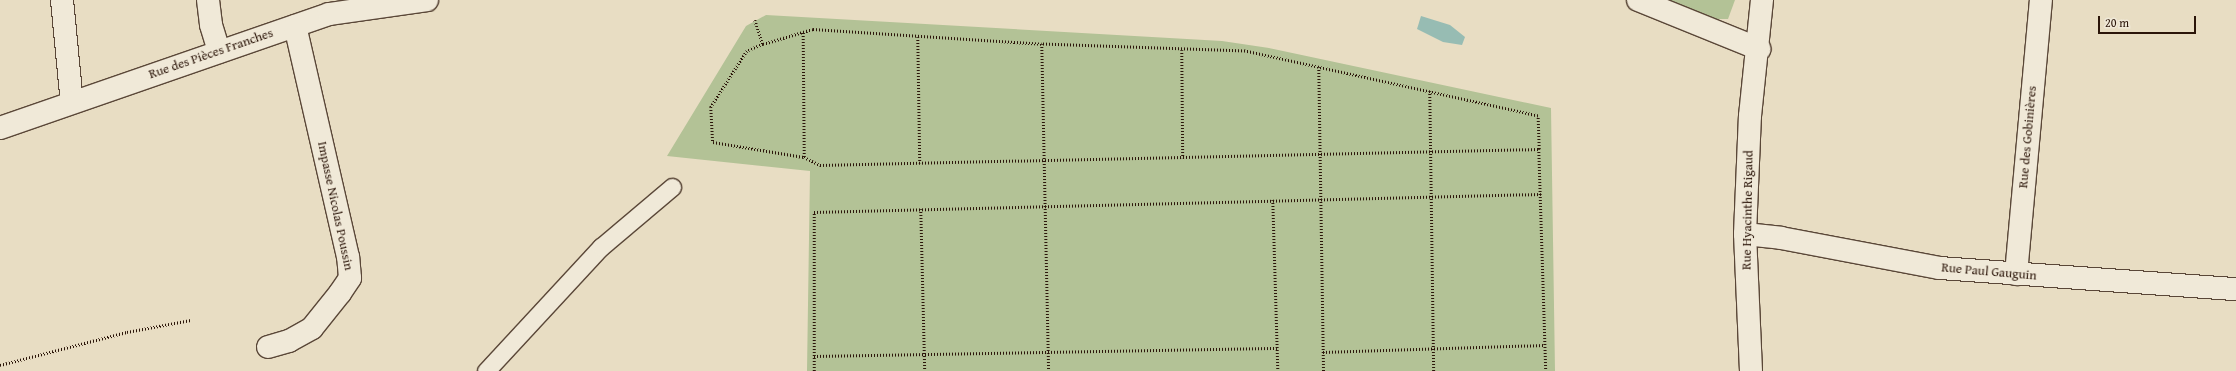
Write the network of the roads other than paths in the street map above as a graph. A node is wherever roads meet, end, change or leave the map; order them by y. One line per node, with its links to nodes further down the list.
1 (62, 0): 11 (street)
2 (208, 0): 10 (street)
3 (427, 0): 7 (street, Rue des Pièces Franches)
4 (1638, 0): 9 (street)
5 (1762, 0): 9 (street, Rue Hyacinthe Rigaud)
6 (2041, 0): 15 (street, Rue des Gobinières)
7 (326, 7): 8 (street, Rue des Pièces Franches)
8 (295, 26): 10 (street, Rue des Pièces Franches); 17 (street, Impasse Nicolas Poussin)
9 (1759, 49): 14 (street, Rue Hyacinthe Rigaud)
10 (219, 52): 11 (street, Rue des Pièces Franches)
11 (72, 103): 12 (street, Rue des Pièces Franches)
12 (0, 128)
13 (672, 187): 18 (lane)
14 (1745, 234): 15 (street, Rue Paul Gauguin); 19 (street, Rue Hyacinthe Rigaud)
15 (2016, 274): 16 (street, Rue Paul Gauguin)
16 (2236, 290)
17 (268, 347)
18 (486, 371)
19 (1751, 371)

